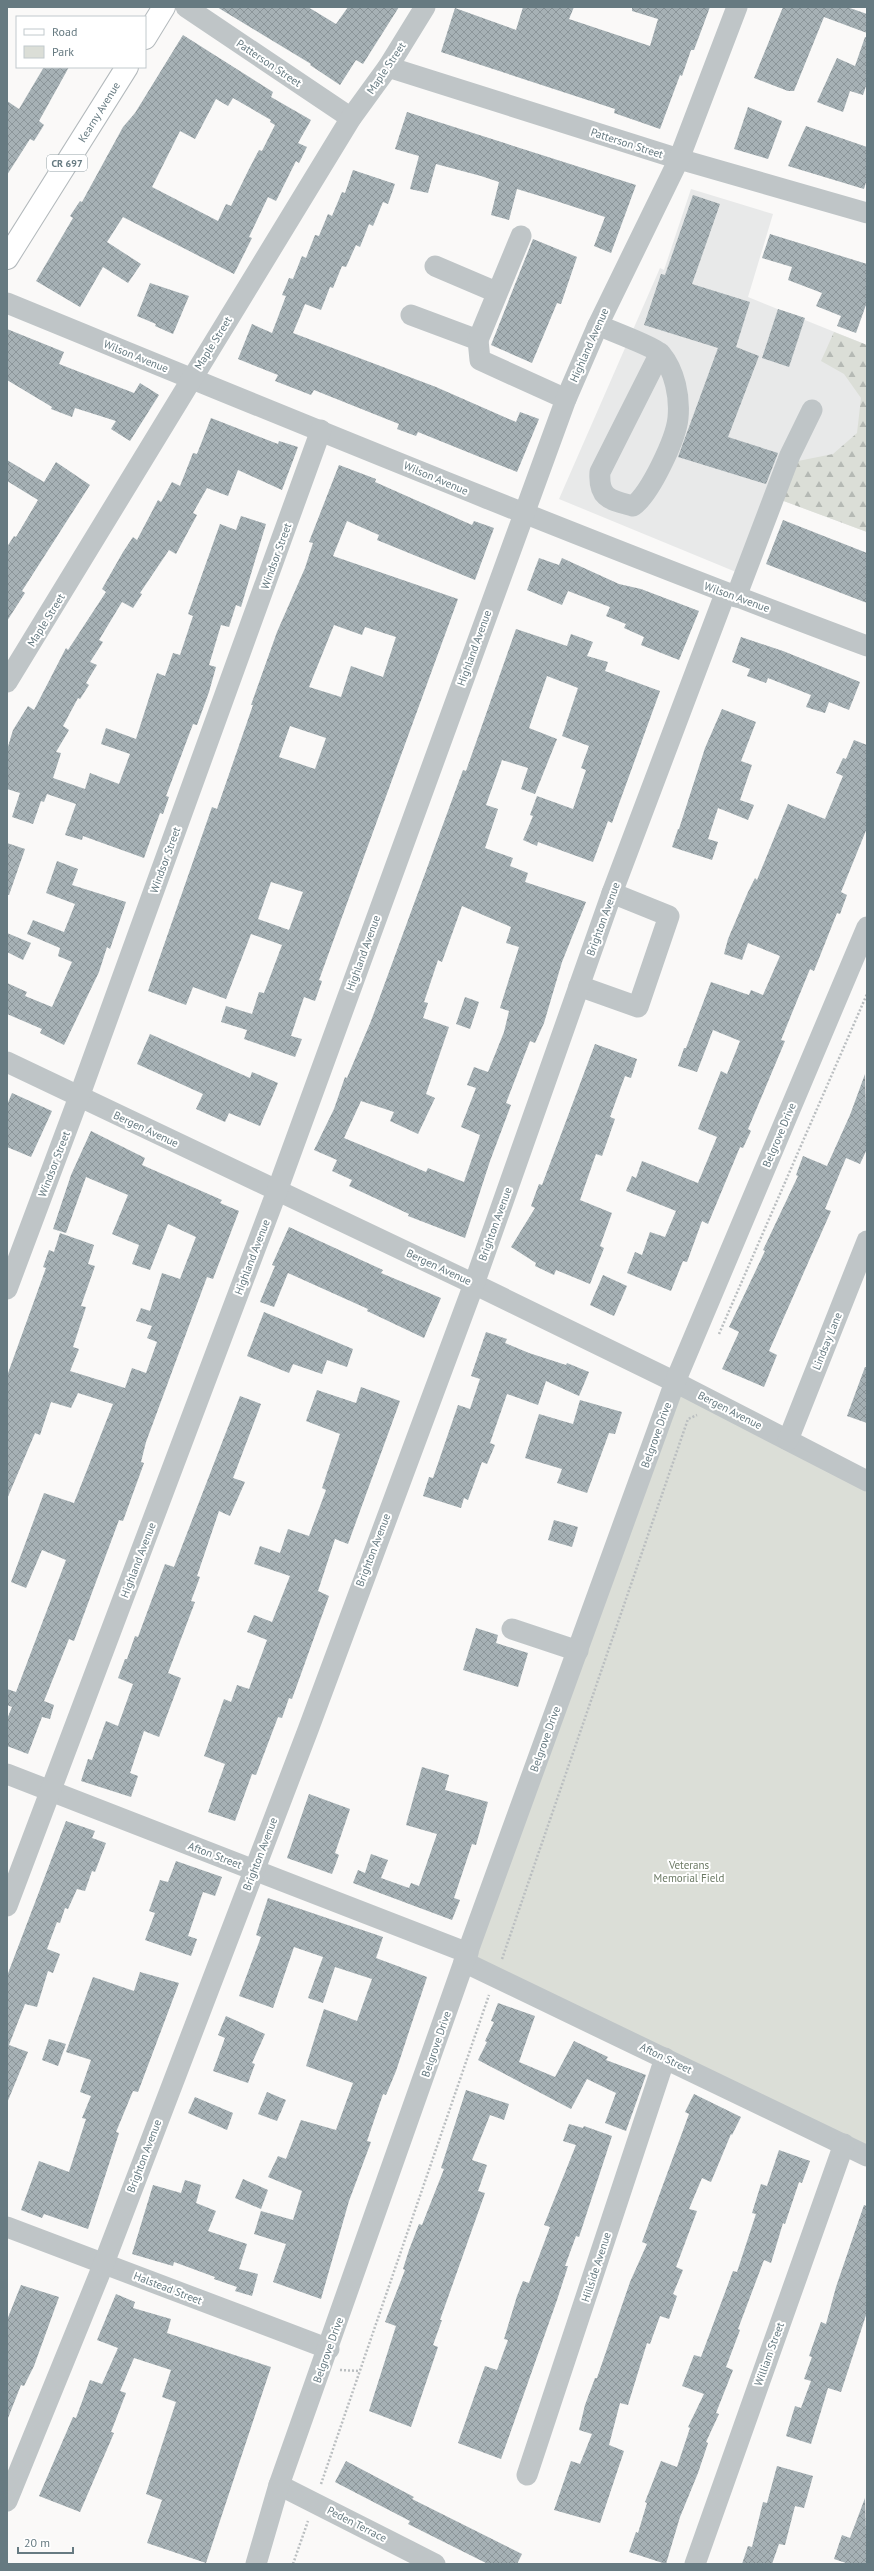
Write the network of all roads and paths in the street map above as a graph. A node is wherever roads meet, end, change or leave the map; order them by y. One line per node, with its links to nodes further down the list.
1 (164, 7): 5 (main road)
2 (186, 7): 8 (street, Patterson Street)
3 (425, 7): 6 (street, Maple Street)
4 (736, 7): 9 (street, Highland Avenue)
5 (146, 36)
6 (388, 67): 8 (street, Maple Street); 9 (street, Patterson Street)
7 (126, 68): 12 (main road, Kearny Avenue / CR 697)
8 (351, 118): 20 (street, Maple Street)
9 (679, 159): 10 (street, Patterson Street); 17 (street, Highland Avenue)
10 (867, 213)
11 (521, 236): 14 (street)
12 (7, 258)
13 (435, 266): 14 (street)
14 (496, 292): 18 (street)
15 (7, 303): 20 (street, Wilson Avenue)
16 (411, 315): 18 (street)
17 (598, 325): 19 (street); 21 (street, Highland Avenue)
18 (478, 340): 21 (street)
19 (660, 353): 19 (street)
20 (191, 379): 23 (street, Wilson Avenue); 27 (street, Maple Street)
21 (566, 399): 24 (street, Highland Avenue)
22 (812, 410): 25 (street, Brighton Avenue)
23 (322, 430): 24 (street, Wilson Avenue); 33 (street, Windsor Street)
24 (522, 514): 25 (street, Wilson Avenue); 34 (street, Highland Avenue)
25 (730, 595): 26 (street, Wilson Avenue); 28 (street, Brighton Avenue)
26 (867, 646)
27 (7, 682)
28 (612, 894): 30 (street, Brighton Avenue); 30 (street)
29 (867, 927): 39 (street, Belgrove Drive)
30 (579, 986): 36 (street, Brighton Avenue)
31 (867, 994): 38 (path)
32 (7, 1062): 33 (street, Bergen Avenue)
33 (79, 1097): 34 (street, Bergen Avenue); 37 (street, Windsor Street)
34 (277, 1191): 36 (street, Bergen Avenue); 46 (street, Highland Avenue)
35 (867, 1241): 41 (street, Lindsay Lane)
36 (474, 1284): 39 (street, Bergen Avenue); 47 (street, Brighton Avenue)
37 (7, 1289)
38 (716, 1340)
39 (675, 1382): 40 (street, Bergen Avenue); 44 (street, Belgrove Drive)
40 (701, 1396): 41 (street, Bergen Avenue); 50 (path)
41 (788, 1440): 42 (street, Bergen Avenue)
42 (867, 1481)
43 (512, 1629): 44 (street)
44 (578, 1651): 49 (street, Belgrove Drive)
45 (7, 1774): 46 (street, Afton Street)
46 (51, 1791): 47 (street, Afton Street); 48 (street, Highland Avenue)
47 (254, 1870): 49 (street, Afton Street); 55 (street, Brighton Avenue)
48 (7, 1906)
49 (466, 1957): 50 (street, Afton Street); 56 (street, Belgrove Drive)
50 (496, 1977): 51 (street, Afton Street); 60 (path)
51 (665, 2058): 52 (street, Afton Street); 57 (street, Hillside Avenue)
52 (844, 2144): 53 (street, Afton Street); 64 (street, William Street)
53 (867, 2156)
54 (7, 2227): 55 (street, Halstead Street)
55 (104, 2263): 56 (street, Halstead Street); 59 (street, Brighton Avenue)
56 (329, 2349): 58 (street, Belgrove Drive)
57 (527, 2475)
58 (279, 2485): 60 (street, Peden Terrace); 61 (street, Belgrove Drive)
59 (7, 2501)
60 (315, 2503): 62 (path); 63 (street, Peden Terrace)
61 (256, 2564)
62 (293, 2564)
63 (435, 2564)
64 (695, 2564)

